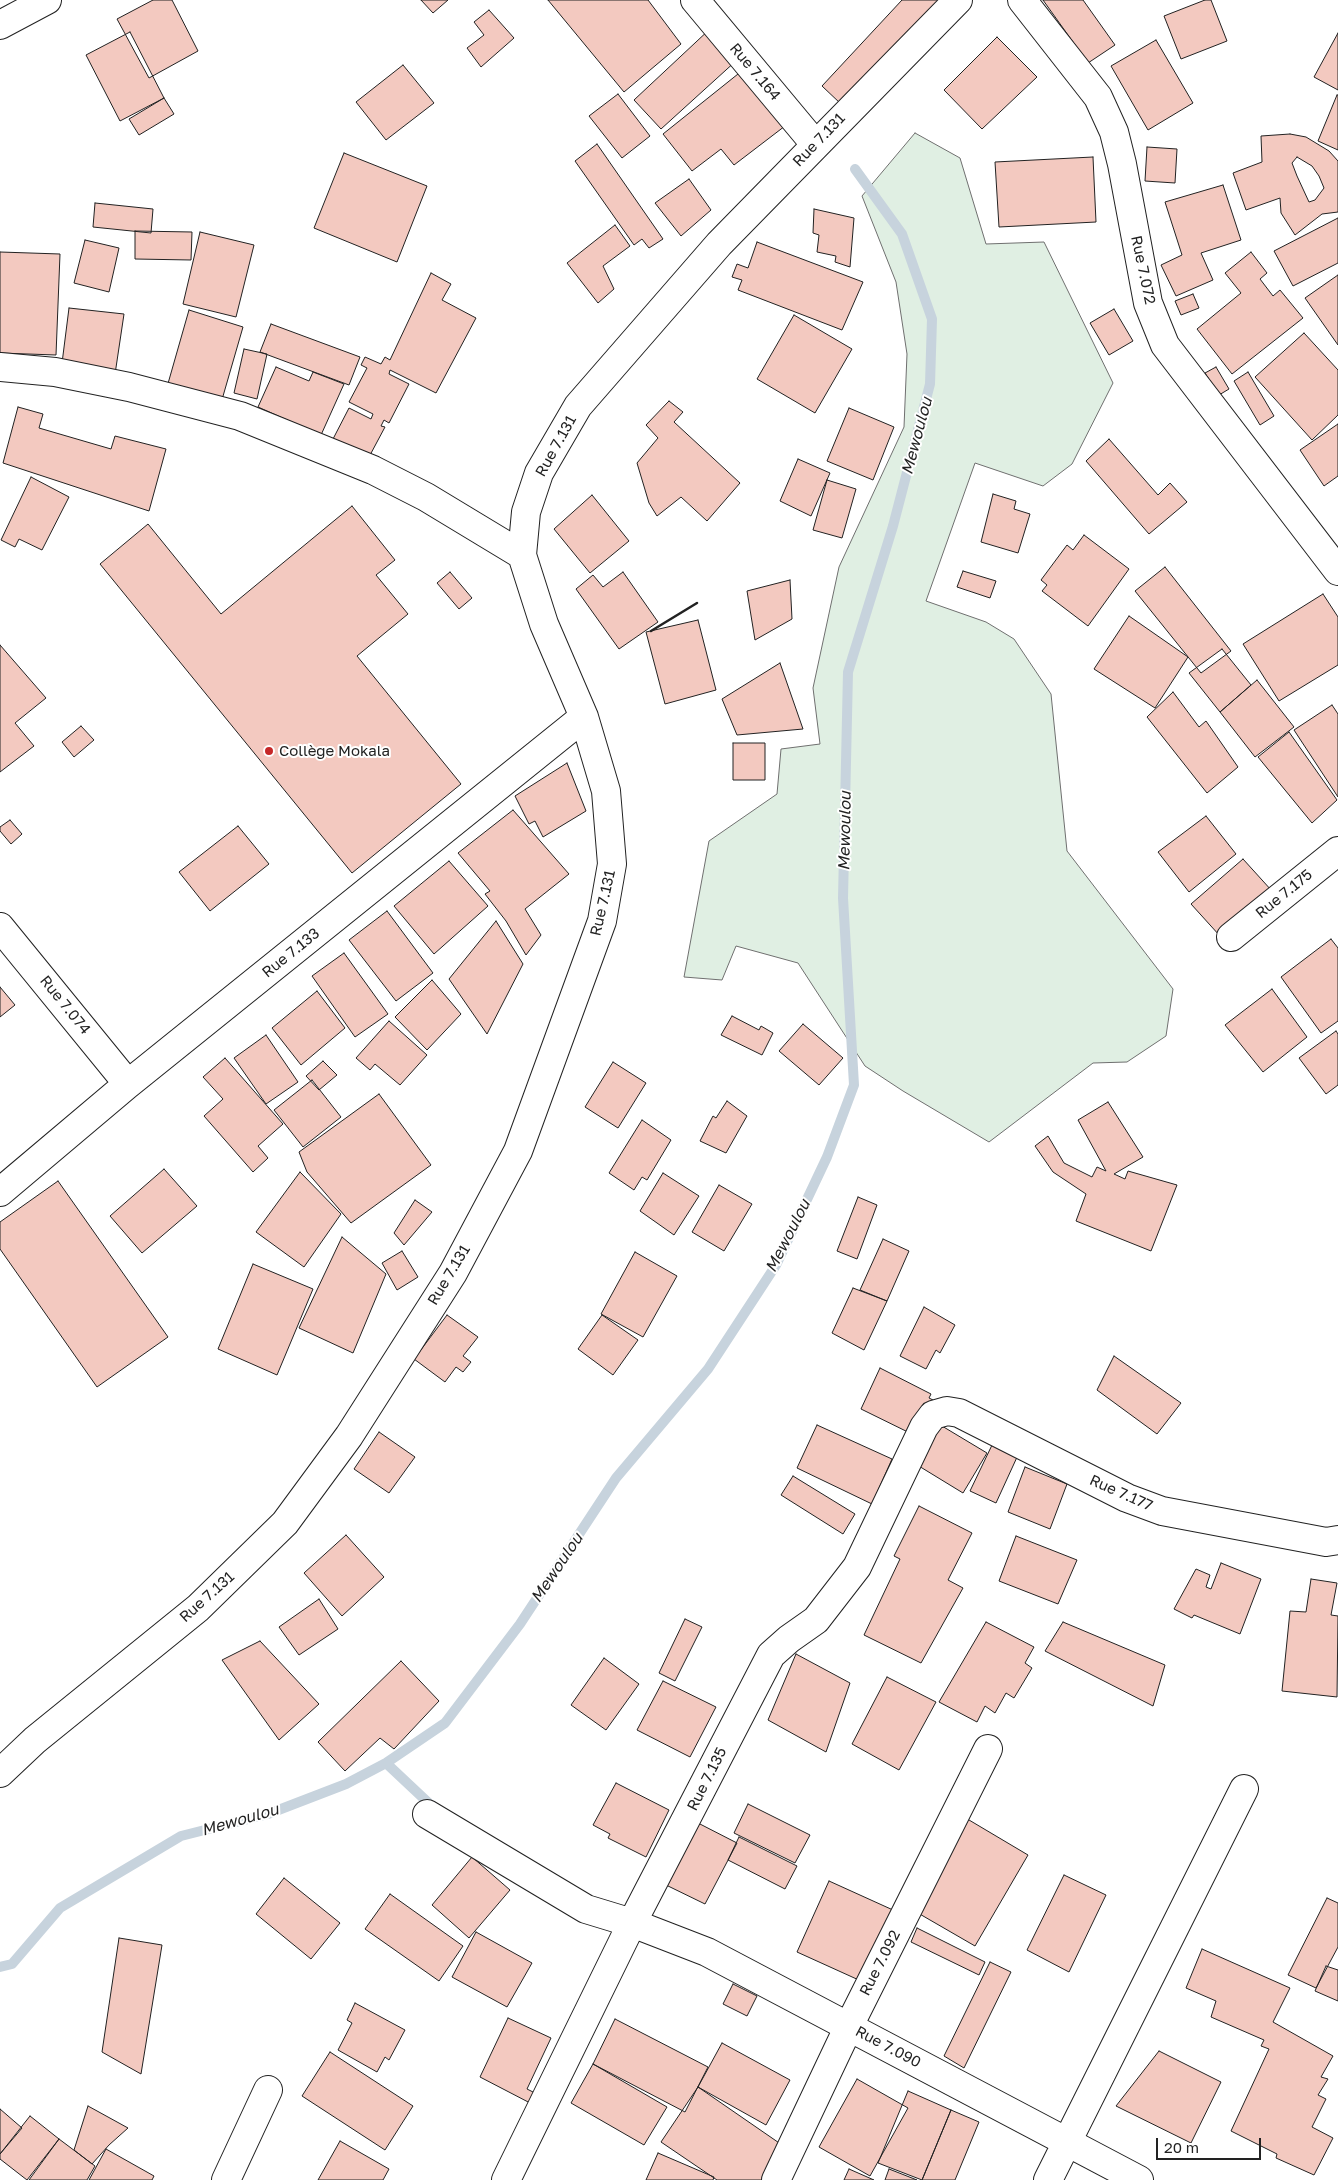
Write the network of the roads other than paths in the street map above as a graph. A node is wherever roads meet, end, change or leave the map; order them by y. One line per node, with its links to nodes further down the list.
1 (47, 0): 5 (street)
2 (695, 0): 6 (street, Rue 7.164)
3 (958, 0): 6 (street, Rue 7.131)
4 (1022, 0): 9 (street, Rue 7.072)
5 (0, 25)
6 (815, 144): 8 (street, Rue 7.131)
7 (0, 367): 8 (street)
8 (522, 555): 10 (street, Rue 7.131)
9 (1338, 571)
10 (584, 717): 14 (street, Rue 7.133); 19 (street, Rue 7.131)
11 (1338, 851): 13 (street, Rue 7.175)
12 (0, 927): 14 (street, Rue 7.074)
13 (1231, 937)
14 (128, 1084): 15 (street, Rue 7.133)
15 (0, 1192)
16 (947, 1411): 17 (street, Rue 7.177); 22 (street, Rue 7.135)
17 (1338, 1540)
18 (988, 1749): 23 (street, Rue 7.092)
19 (0, 1773)
20 (1244, 1789): 25 (street)
21 (427, 1814): 22 (street, Rue 7.090)
22 (632, 1923): 23 (street, Rue 7.090); 27 (street, Rue 7.135)
23 (849, 2026): 25 (street, Rue 7.090); 28 (street, Rue 7.092)
24 (268, 2090): 26 (street)
25 (1067, 2144): 29 (street); 30 (street, Rue 7.090)
26 (226, 2180)
27 (506, 2180)
28 (776, 2180)
29 (1048, 2180)
30 (1139, 2180)

